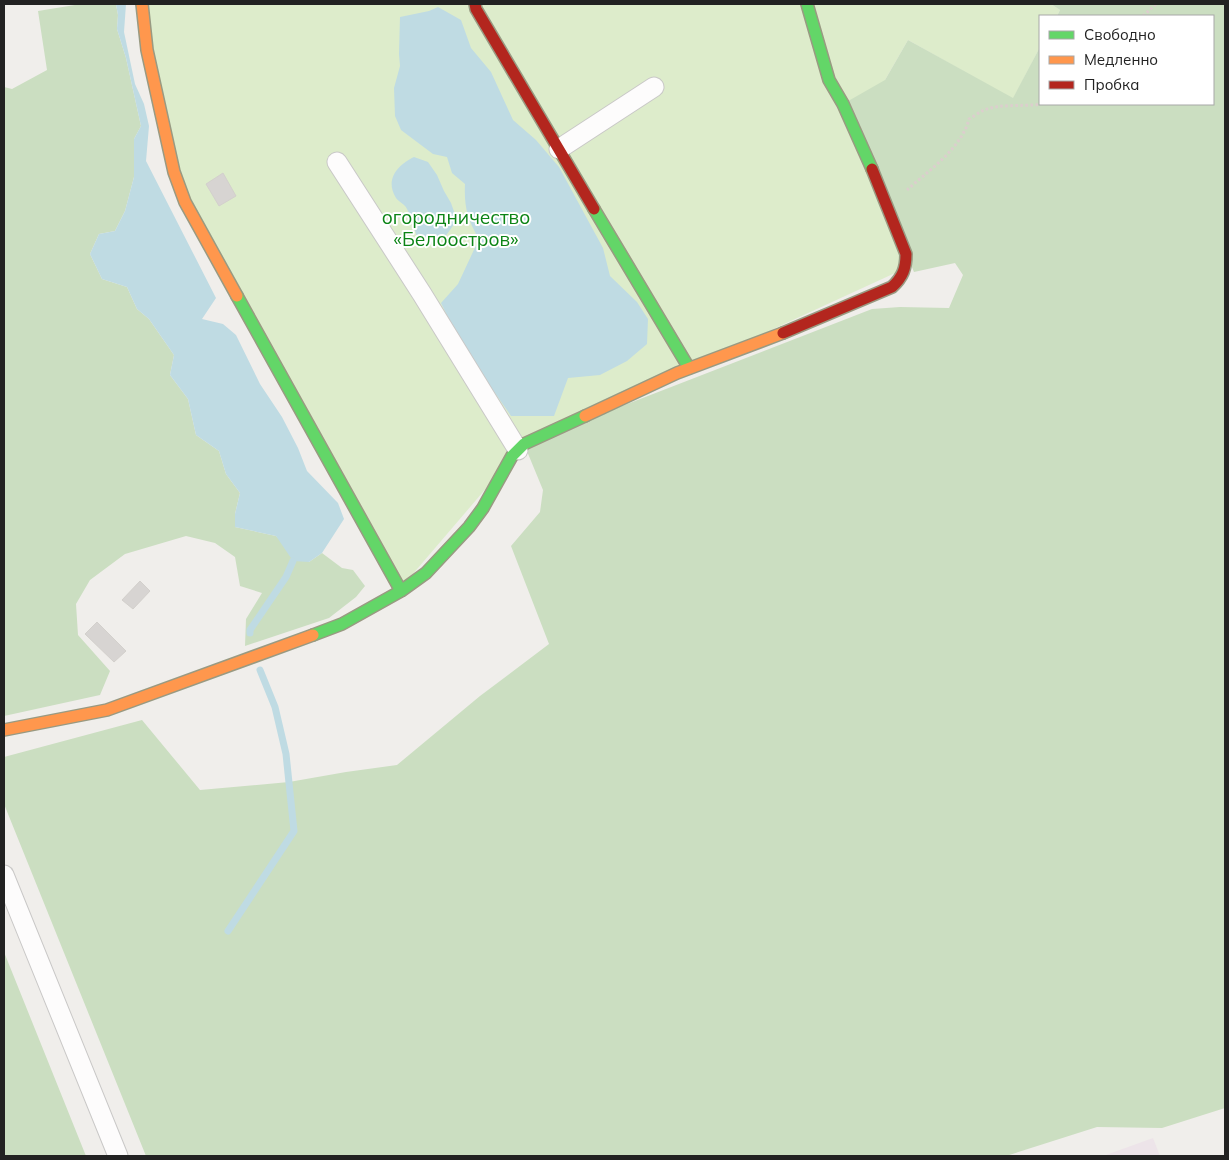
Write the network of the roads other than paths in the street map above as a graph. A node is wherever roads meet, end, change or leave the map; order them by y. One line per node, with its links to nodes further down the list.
1 (142, 4): 9 (street)
2 (475, 4): 5 (street)
3 (807, 4): 7 (street)
4 (654, 87): 5 (street)
5 (559, 149): 7 (street)
6 (336, 162): 8 (street)
7 (689, 368): 8 (street)
8 (518, 450): 9 (street)
9 (401, 591): 10 (street)
10 (4, 730)
11 (4, 875): 12 (street)
12 (118, 1156)

